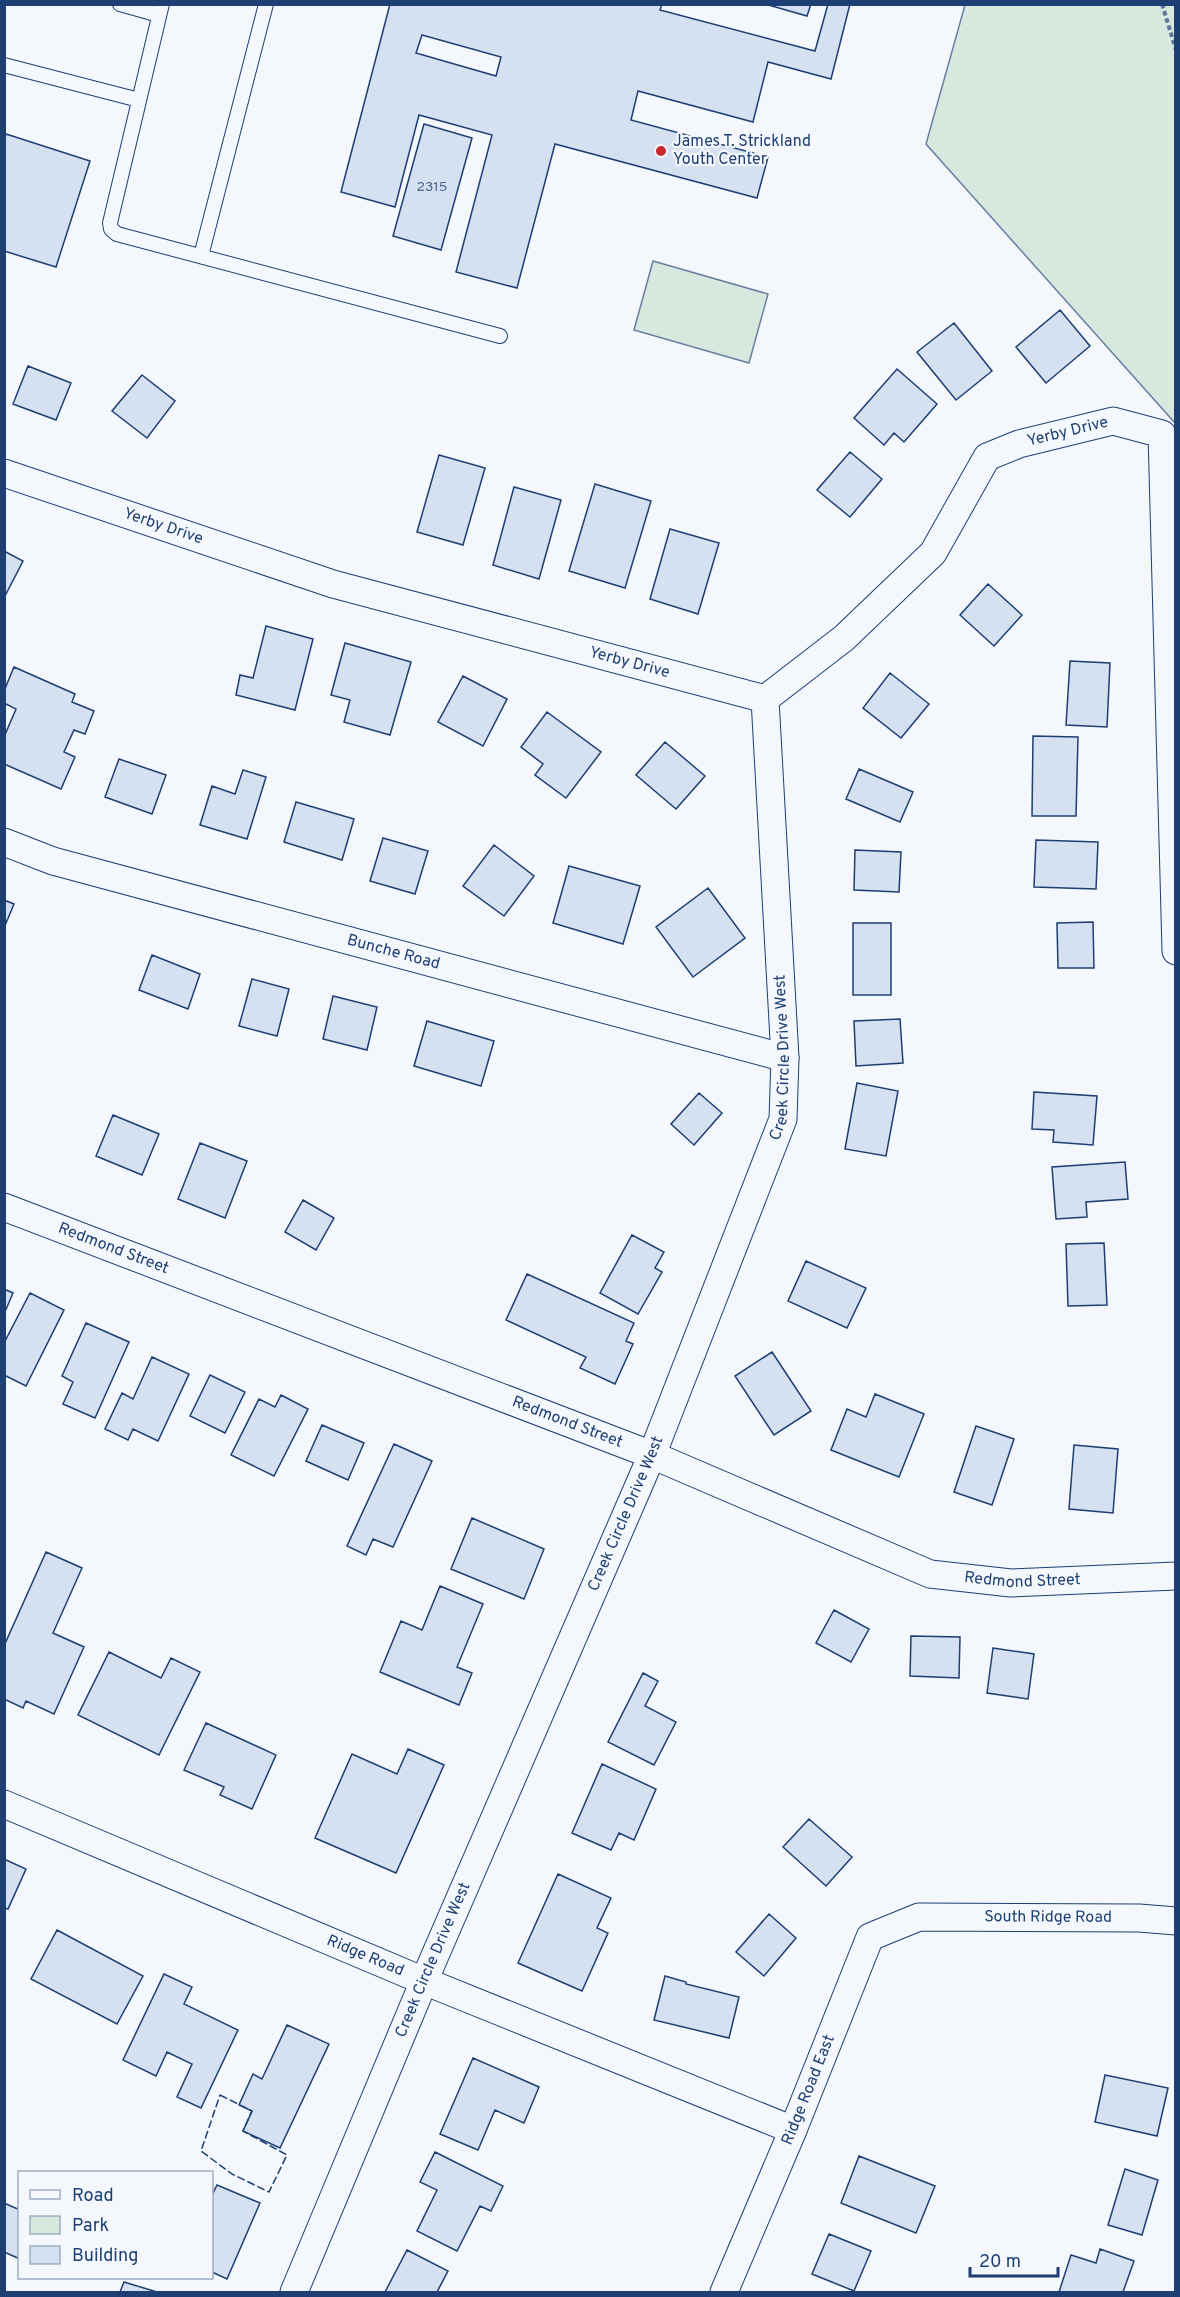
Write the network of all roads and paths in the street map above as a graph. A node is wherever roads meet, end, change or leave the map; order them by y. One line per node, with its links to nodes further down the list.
1 (120, 4): 4 (lane)
2 (266, 4): 8 (lane)
3 (1162, 4): 5 (path)
4 (161, 10): 7 (lane)
5 (1176, 50)
6 (4, 65): 7 (lane)
7 (139, 100): 8 (lane)
8 (201, 256): 9 (lane)
9 (500, 336)
10 (4, 473): 11 (street, Yerby Drive)
11 (765, 699): 13 (street, Yerby Drive); 14 (street, Creek Circle Drive West)
12 (4, 842): 14 (street, Bunche Road)
13 (1176, 951)
14 (785, 1058): 16 (street, Creek Circle Drive West)
15 (4, 1207): 16 (street, Redmond Street)
16 (652, 1455): 17 (street, Redmond Street); 21 (street, Creek Circle Drive West)
17 (1176, 1576)
18 (4, 1804): 21 (street, Ridge Road)
19 (919, 1917): 20 (street, South Ridge Road); 22 (street, Ridge Road East)
20 (1176, 1921)
21 (424, 1981): 22 (street, Ridge Road); 23 (street, Creek Circle Drive West)
22 (793, 2130): 24 (street, Ridge Road East)
23 (294, 2292)
24 (724, 2292)

